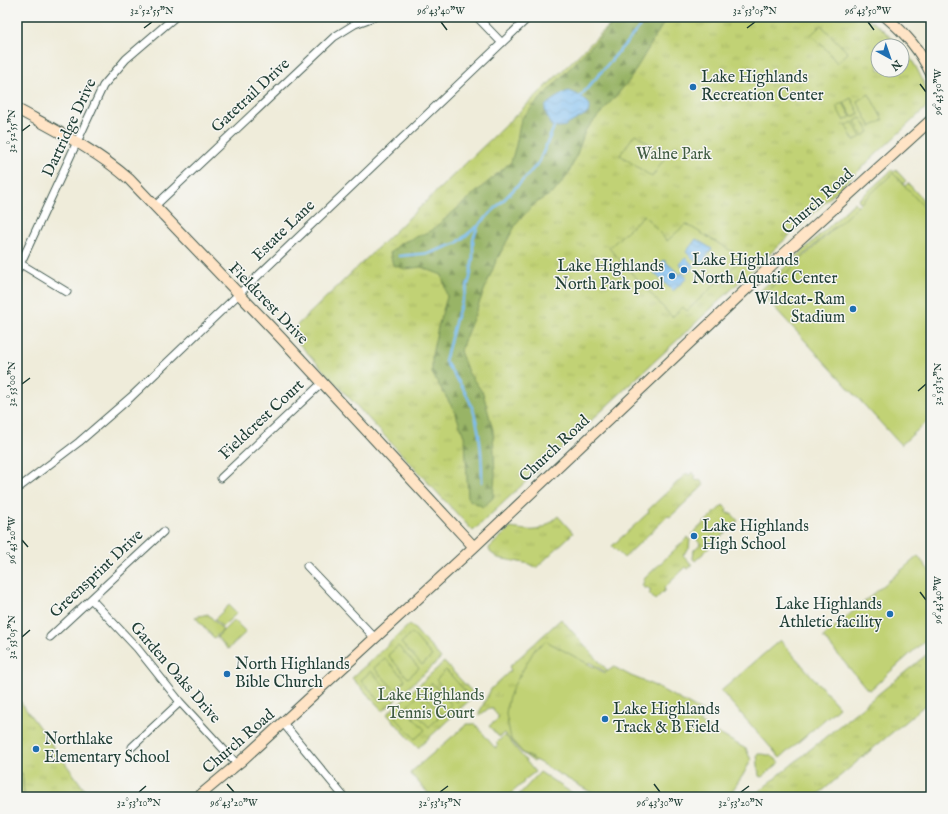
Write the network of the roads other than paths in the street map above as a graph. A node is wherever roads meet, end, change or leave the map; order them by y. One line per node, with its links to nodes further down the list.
1 (174, 17): 10 (street, Dartridge Drive)
2 (374, 17): 11 (street, Gatetrail Drive)
3 (477, 17): 6 (street)
4 (529, 17): 6 (street, Estate Lane)
5 (886, 17): 7 (street)
6 (502, 43): 14 (street, Estate Lane)
7 (931, 74)
8 (17, 109): 10 (street, Fieldcrest Drive)
9 (931, 120): 19 (street, Church Road)
10 (78, 143): 11 (street, Fieldcrest Drive); 12 (street, Dartridge Drive)
11 (155, 206): 14 (street, Fieldcrest Drive)
12 (19, 267): 13 (street)
13 (67, 292)
14 (239, 294): 15 (street, Fieldcrest Drive); 17 (street, Estate Lane)
15 (322, 383): 16 (street, Fieldcrest Court); 19 (street, Fieldcrest Drive)
16 (221, 478)
17 (17, 489)
18 (163, 532): 21 (street, Greensprint Drive)
19 (474, 547): 23 (street, Church Road)
20 (307, 566): 23 (street)
21 (91, 599): 22 (street, Greensprint Drive); 24 (street, Garden Oaks Drive)
22 (50, 637)
23 (375, 638): 25 (street, Church Road)
24 (180, 702): 26 (street); 27 (street, Garden Oaks Drive)
25 (283, 723): 27 (street, Church Road); 29 (street)
26 (132, 747)
27 (238, 765): 28 (street, Church Road)
28 (198, 797)
29 (344, 797)

